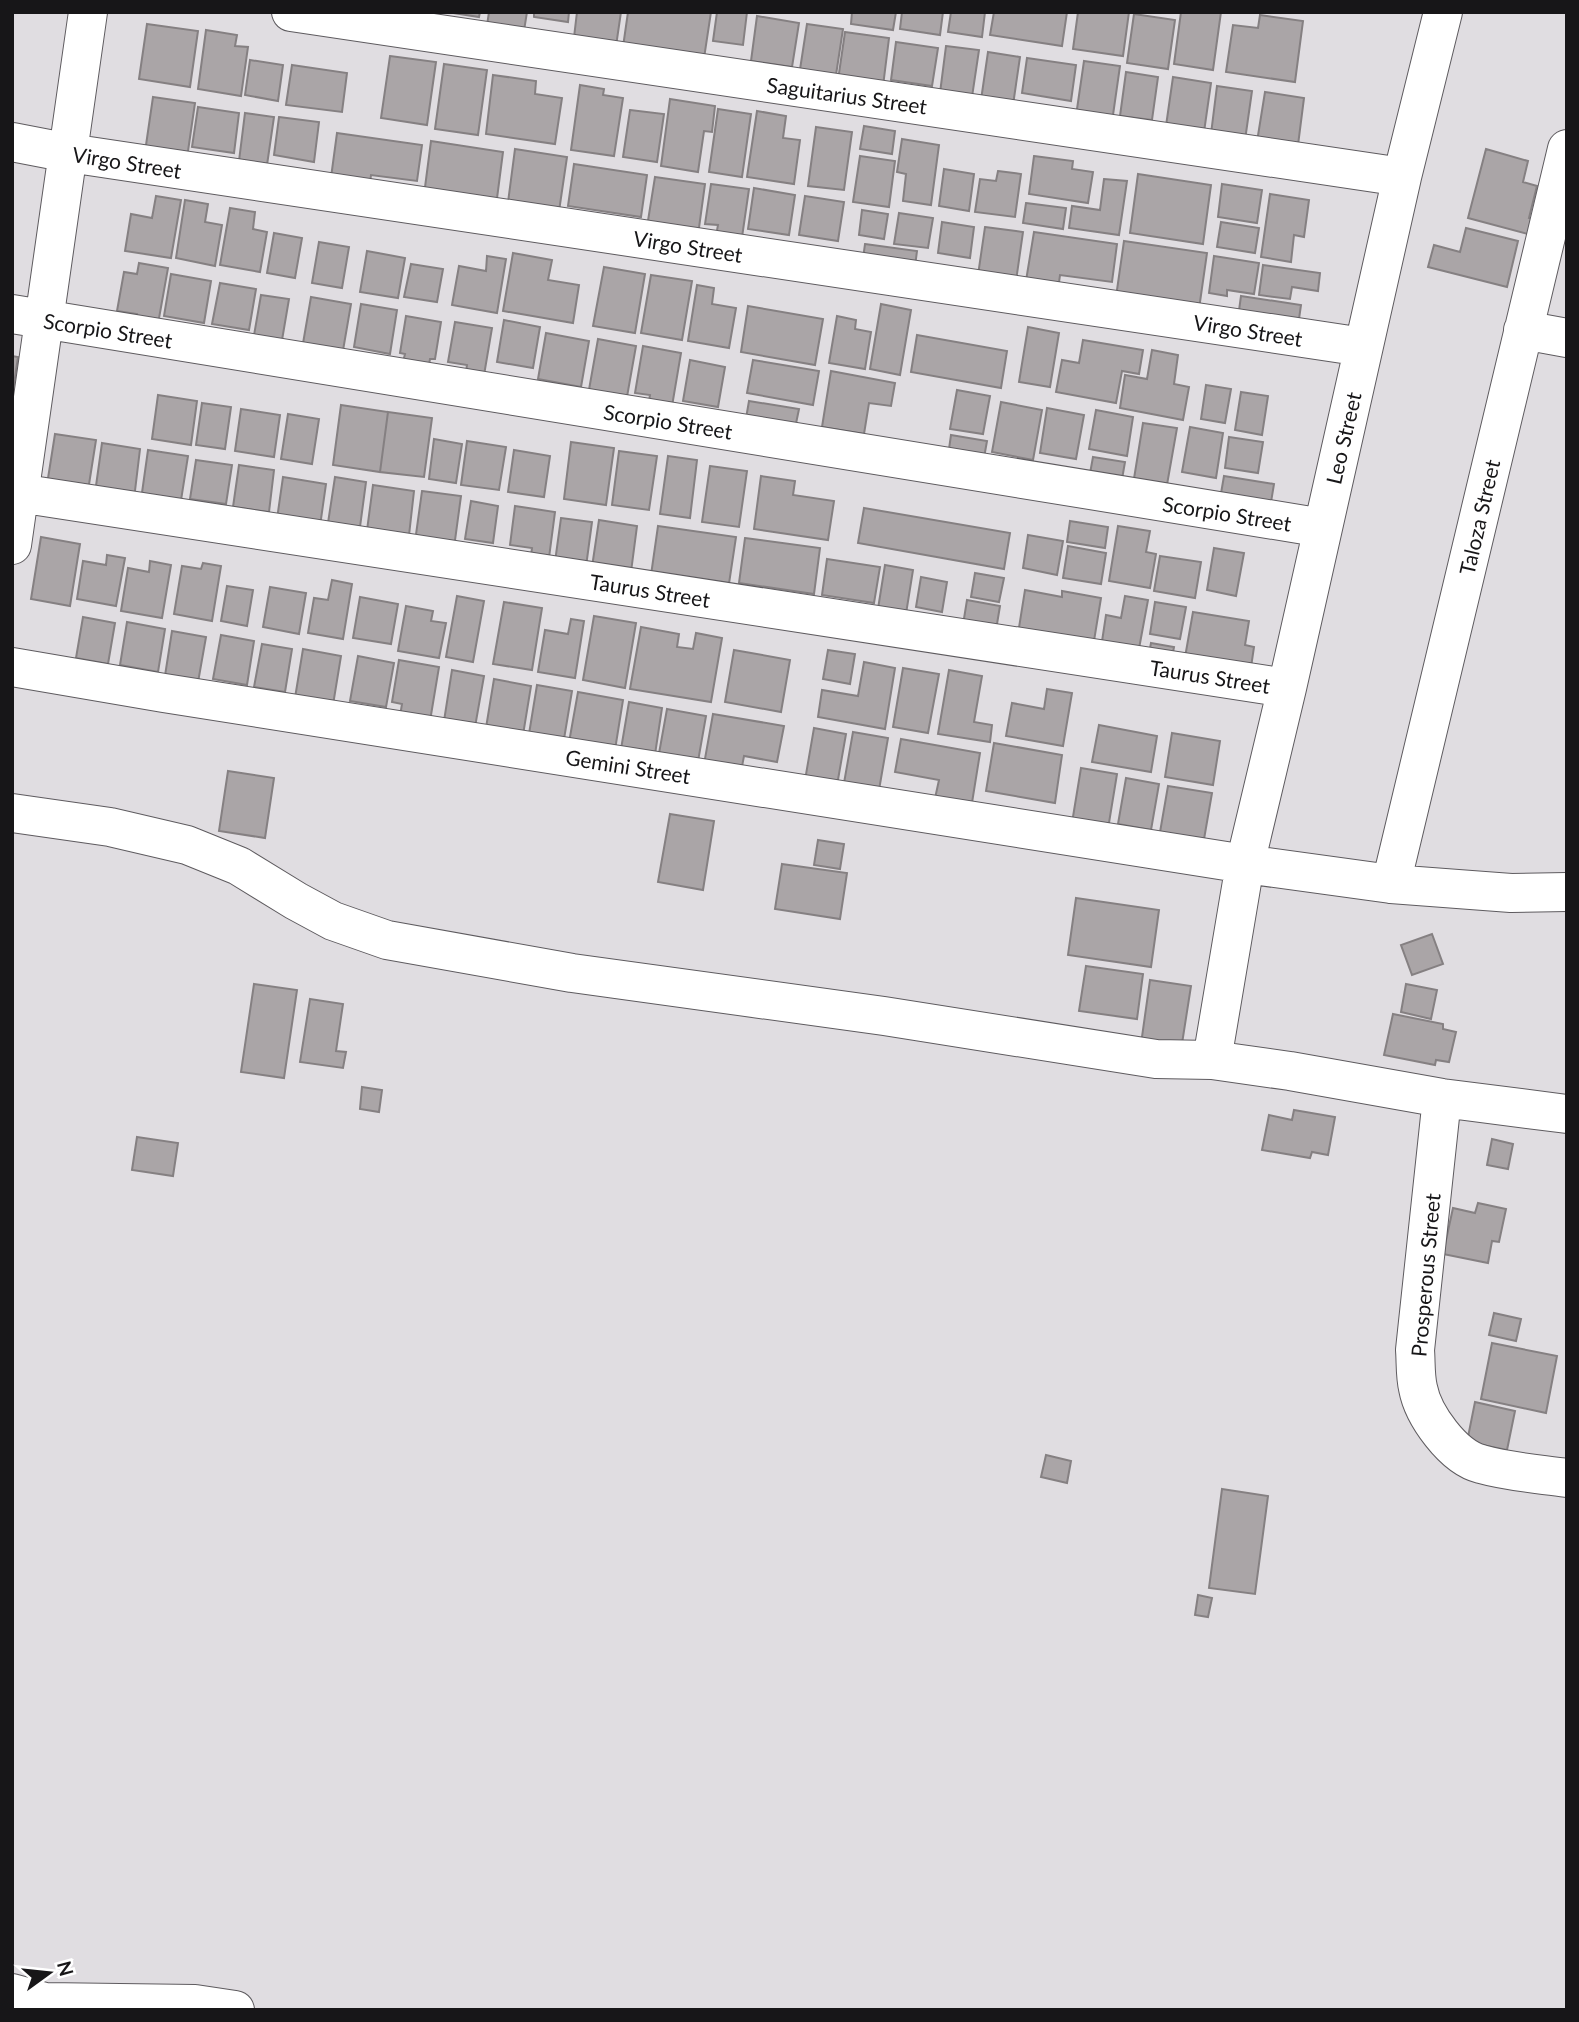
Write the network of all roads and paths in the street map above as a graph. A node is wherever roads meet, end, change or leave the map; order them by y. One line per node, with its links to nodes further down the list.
1 (88, 12): 6 (street)
2 (291, 12): 7 (street, Saguitarius Street)
3 (1443, 12): 7 (street, Leo Street)
4 (12, 142): 6 (street, Virgo Street)
5 (1567, 149): 9 (street, Taloza Street)
6 (69, 153): 8 (street); 11 (street, Virgo Street)
7 (1402, 177): 11 (street, Leo Street)
8 (29, 317): 12 (street); 13 (street, Scorpio Street)
9 (1523, 330): 10 (street); 19 (street, Taloza Street)
10 (1567, 338)
11 (1363, 347): 13 (street, Leo Street)
12 (16, 492): 14 (street); 16 (street, Taurus Street)
13 (1323, 528): 16 (street, Leo Street)
14 (12, 545)
15 (12, 667): 18 (street, Gemini Street)
16 (1287, 688): 18 (street, Leo Street)
17 (12, 813): 21 (street)
18 (1245, 864): 19 (street, Gemini Street); 21 (street, Leo Street)
19 (1391, 884): 20 (street, Gemini Street)
20 (1567, 892)
21 (1212, 1060): 22 (street)
22 (1442, 1098): 23 (street); 24 (street, Prosperous Street)
23 (1567, 1114)
24 (1567, 1478)
25 (12, 1993): 26 (street)
26 (235, 2010)

